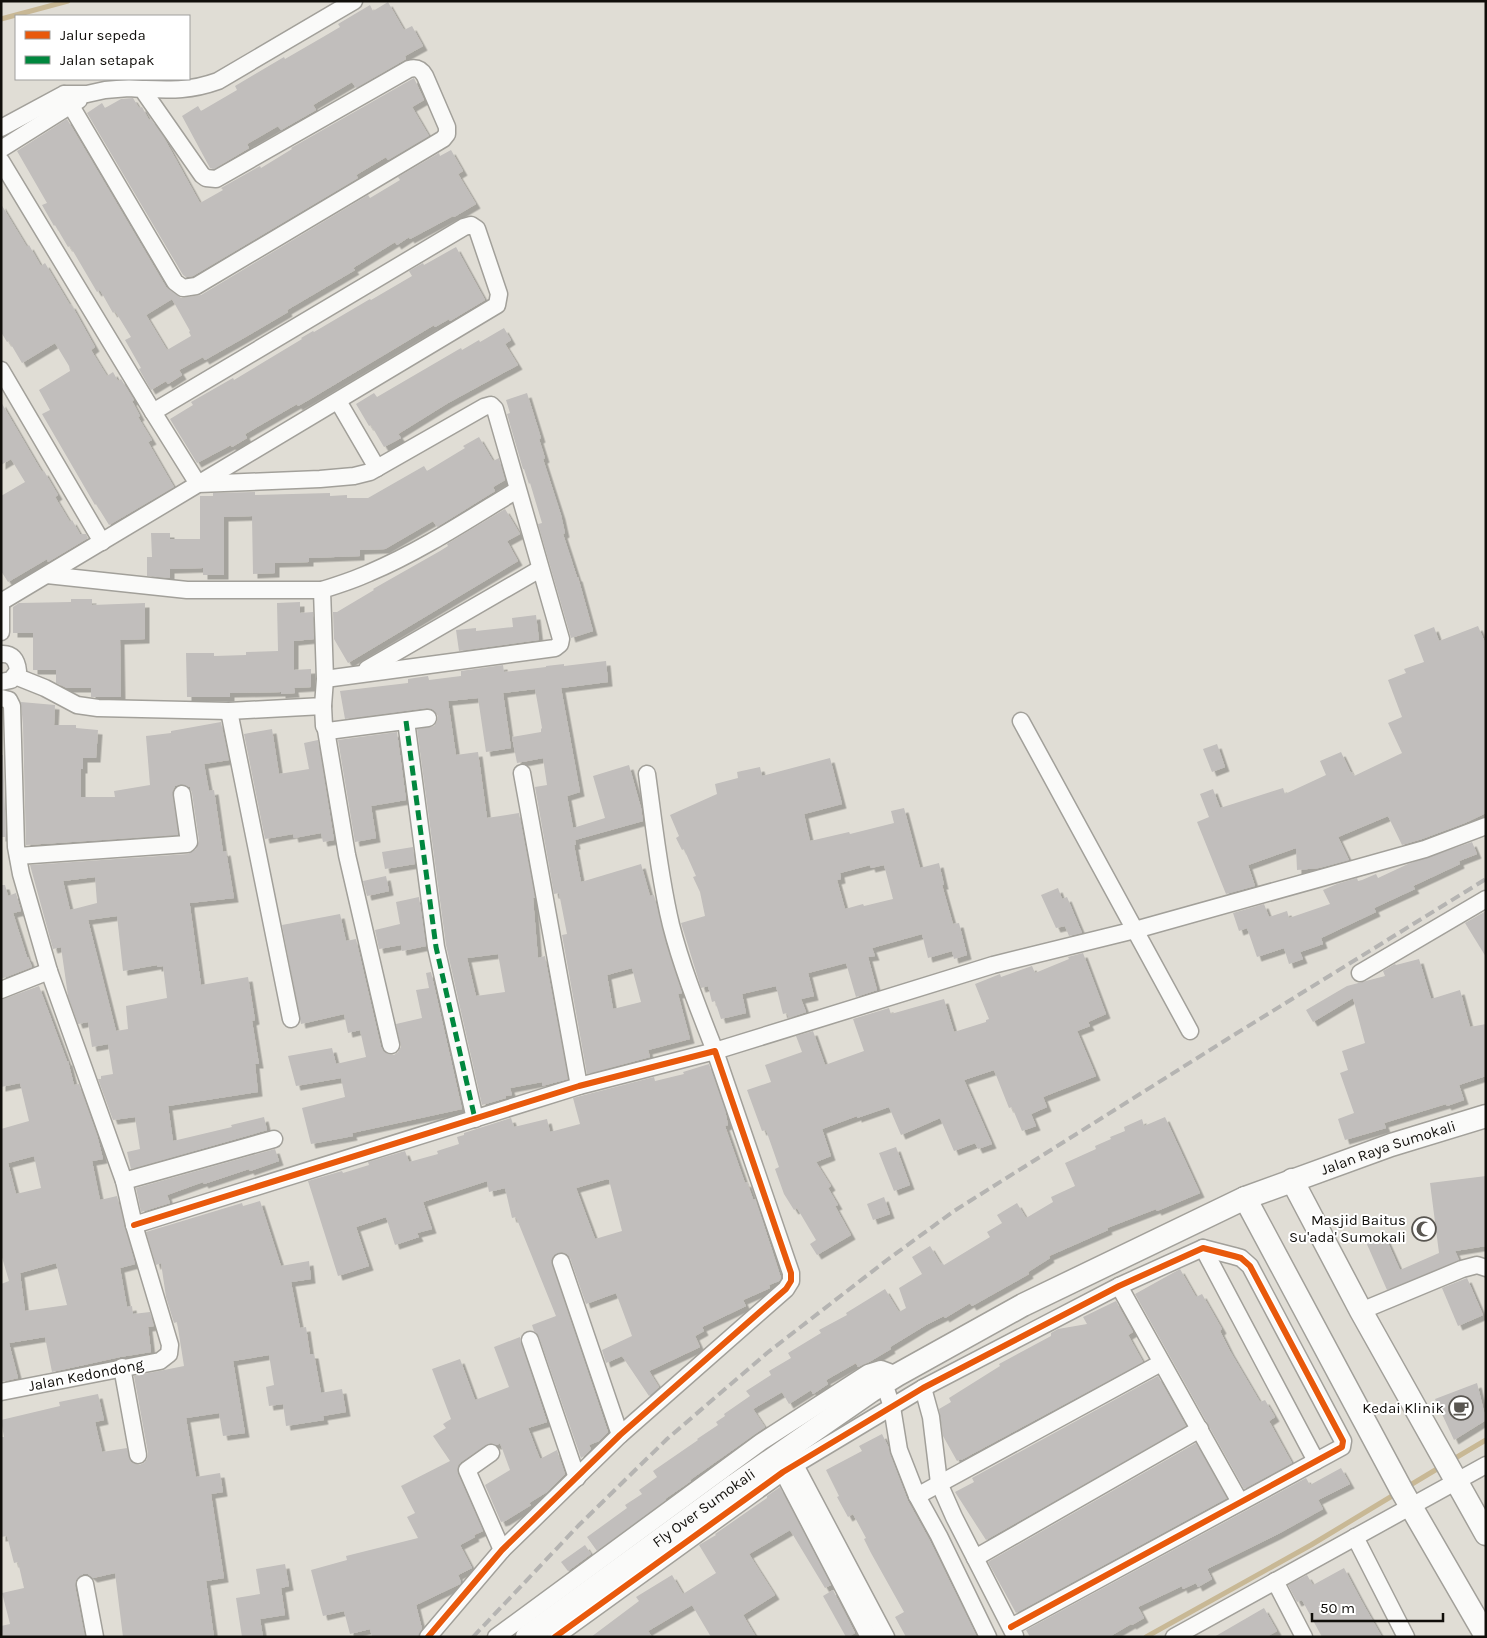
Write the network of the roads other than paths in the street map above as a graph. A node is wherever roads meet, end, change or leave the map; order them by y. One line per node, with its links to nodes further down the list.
1 (354, 1): 2 (street)
2 (142, 89): 3 (street); 3 (street)
3 (67, 100): 4 (street); 5 (street)
4 (1, 128)
5 (1, 149)
6 (1, 161): 9 (street)
7 (1, 370): 13 (street)
8 (338, 401): 9 (street); 10 (street); 11 (street)
9 (153, 412): 11 (street)
10 (377, 468): 11 (street); 12 (street)
11 (198, 484): 13 (street)
12 (517, 490): 14 (street); 16 (street)
13 (102, 542): 15 (street)
14 (540, 569): 21 (street); 21 (street)
15 (47, 575): 16 (street); 17 (street)
16 (322, 590): 23 (street)
17 (2, 601): 18 (street)
18 (1, 626): 19 (street)
19 (1, 632)
20 (1, 654): 22 (street)
21 (359, 674): 23 (street)
22 (8, 679): 26 (street)
23 (326, 679): 25 (street)
24 (1, 698): 35 (street)
25 (323, 706): 26 (street); 30 (street)
26 (229, 711): 41 (street)
27 (428, 718): 28 (street)
28 (406, 721): 30 (street); 47 (street)
29 (1021, 721): 37 (street)
30 (326, 730): 43 (street)
31 (522, 773): 45 (street)
32 (647, 774): 44 (street)
33 (182, 794): 35 (street)
34 (1486, 826): 37 (street)
35 (12, 851): 38 (street)
36 (1486, 898): 39 (street)
37 (1135, 930): 42 (street); 44 (street)
38 (49, 971): 40 (street); 50 (street)
39 (1360, 973)
40 (1, 990)
41 (291, 1019)
42 (1190, 1031)
43 (391, 1045)
44 (715, 1051): 45 (street); 68 (street)
45 (579, 1086): 47 (street)
46 (1486, 1116): 49 (main road, Jalan Raya Sumokali)
47 (475, 1118): 52 (street)
48 (274, 1139): 50 (street)
49 (1292, 1180): 51 (main road, Jalan Raya Sumokali); 59 (main road)
50 (124, 1181): 52 (street)
51 (1245, 1198): 53 (main road, Jalan Raya Sumokali); 78 (main road)
52 (134, 1225): 62 (street, Jalan Kedondong)
53 (1172, 1233): 55 (street); 63 (main road, Fly Over Sumokali)
54 (1203, 1248): 55 (street); 71 (street); 71 (street)
55 (1184, 1256): 58 (street)
56 (560, 1262): 68 (street)
57 (1486, 1268): 59 (street)
58 (1119, 1286): 61 (street); 64 (street)
59 (1361, 1311): 74 (main road)
60 (530, 1340): 75 (street)
61 (1161, 1363): 67 (street); 76 (street)
62 (122, 1367): 65 (street, Jalan Kedondong); 70 (street)
63 (884, 1383): 66 (street); 90 (street); 91 (main road, Fly Over Sumokali)
64 (922, 1388): 66 (street); 76 (street)
65 (1, 1392)
66 (892, 1407): 73 (street); 77 (street)
67 (1200, 1430): 79 (street); 83 (street)
68 (620, 1435): 75 (street)
69 (491, 1453): 82 (street)
70 (138, 1455)
71 (1316, 1461): 79 (street)
72 (1486, 1465): 74 (street)
73 (789, 1468): 92 (street); 93 (street); 94 (street)
74 (1452, 1472): 78 (street); 80 (main road)
75 (577, 1478): 82 (street)
76 (939, 1483): 77 (street); 83 (street)
77 (917, 1496): 95 (street)
78 (1406, 1499): 81 (street); 87 (main road)
79 (1240, 1502): 86 (street)
80 (1486, 1534)
81 (1355, 1537): 84 (street); 98 (street)
82 (502, 1550): 89 (street)
83 (975, 1558): 86 (street)
84 (1275, 1581): 96 (street); 97 (street)
85 (85, 1584): 88 (street)
86 (1013, 1632)
87 (1486, 1636)
88 (95, 1637)
89 (428, 1637)
90 (496, 1637)
91 (527, 1637)
92 (555, 1637)
93 (869, 1637)
94 (886, 1637)
95 (988, 1637)
96 (1174, 1637)
97 (1304, 1637)
98 (1406, 1637)

